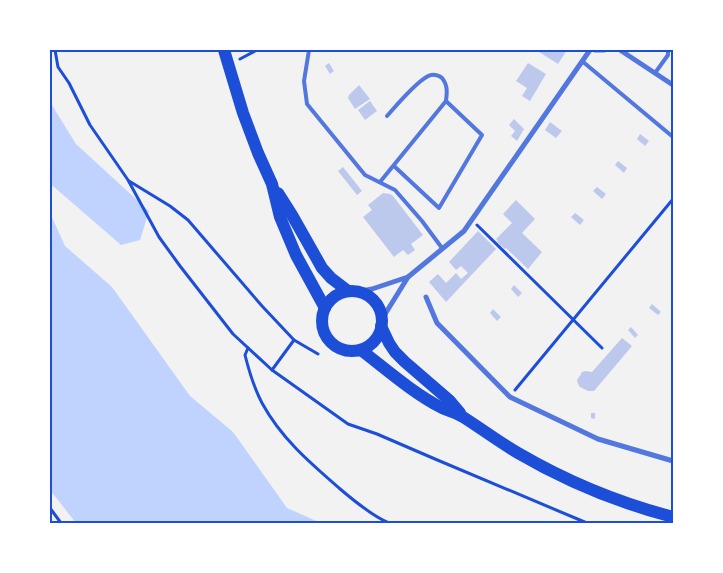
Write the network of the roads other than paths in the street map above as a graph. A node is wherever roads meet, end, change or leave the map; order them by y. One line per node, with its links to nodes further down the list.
1 (224, 50): 16 (main road)
2 (309, 50): 15 (lane)
3 (590, 50): 8 (street)
4 (594, 50): 5 (street)
5 (604, 50)
6 (620, 50): 9 (street)
7 (668, 50): 9 (lane)
8 (582, 62): 13 (lane); 17 (street)
9 (655, 73): 10 (street)
10 (673, 84)
11 (446, 101): 12 (lane); 14 (lane); 14 (lane)
12 (387, 116)
13 (673, 137)
14 (394, 166): 15 (lane)
15 (380, 182): 17 (lane)
16 (272, 184): 19 (main road); 21 (main road)
17 (442, 248): 18 (street)
18 (408, 277): 19 (street); 22 (street)
19 (352, 292): 21 (main road); 22 (main road)
20 (426, 297): 25 (street)
21 (325, 308): 23 (main road)
22 (382, 323): 23 (main road); 24 (main road)
23 (361, 350): 24 (main road)
24 (461, 415): 26 (main road)
25 (673, 461)
26 (673, 517)

